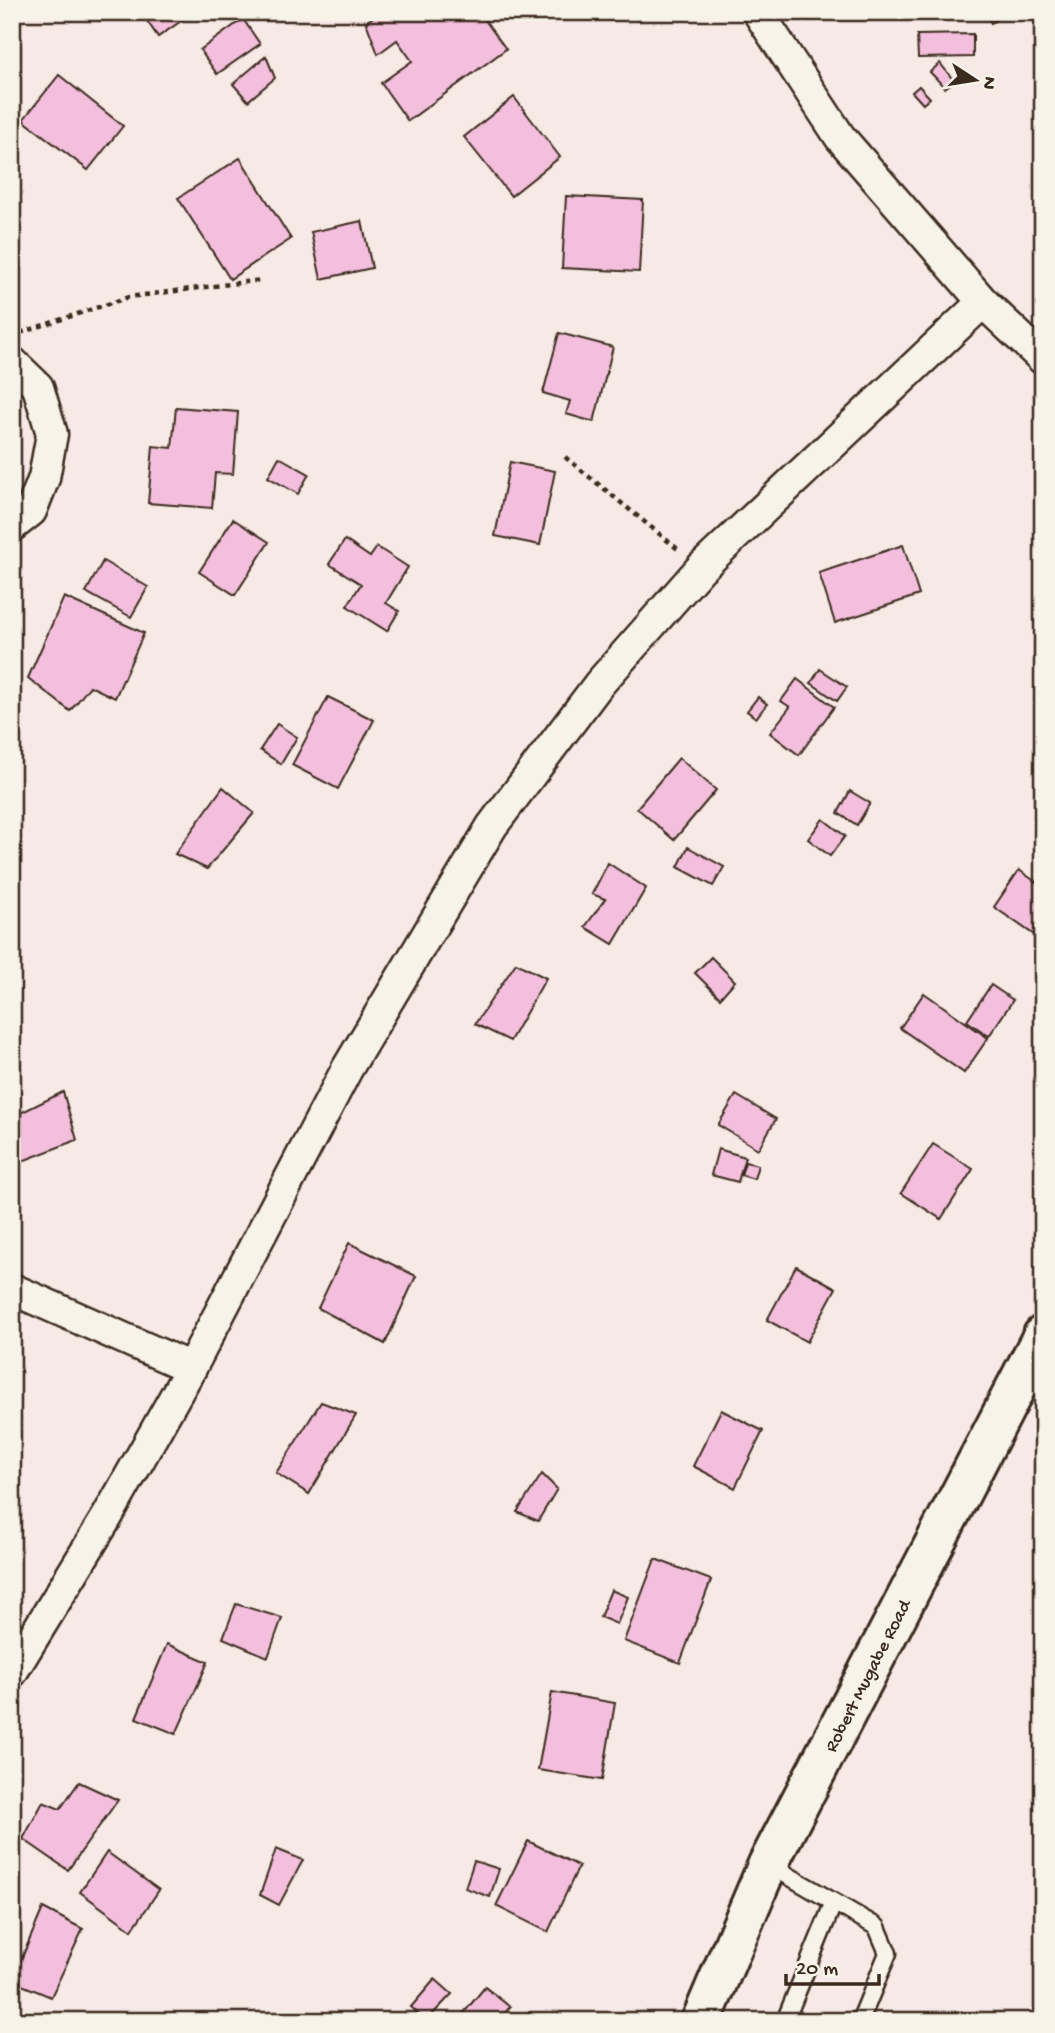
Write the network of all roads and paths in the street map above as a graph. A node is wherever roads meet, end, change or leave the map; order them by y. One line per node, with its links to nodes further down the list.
1 (758, 12): 3 (street)
2 (261, 280): 4 (path)
3 (984, 302): 5 (street); 9 (street)
4 (12, 336)
5 (1043, 359)
6 (12, 362): 8 (street)
7 (565, 457): 9 (path)
8 (12, 526)
9 (701, 568): 12 (street)
10 (12, 1289): 12 (street)
11 (1042, 1335): 14 (main road, Robert Mugabe Road)
12 (191, 1367): 13 (street)
13 (12, 1672)
14 (768, 1864): 15 (lane); 16 (main road, Robert Mugabe Road)
15 (834, 1904): 17 (lane); 18 (lane)
16 (701, 2021)
17 (785, 2021)
18 (860, 2021)

